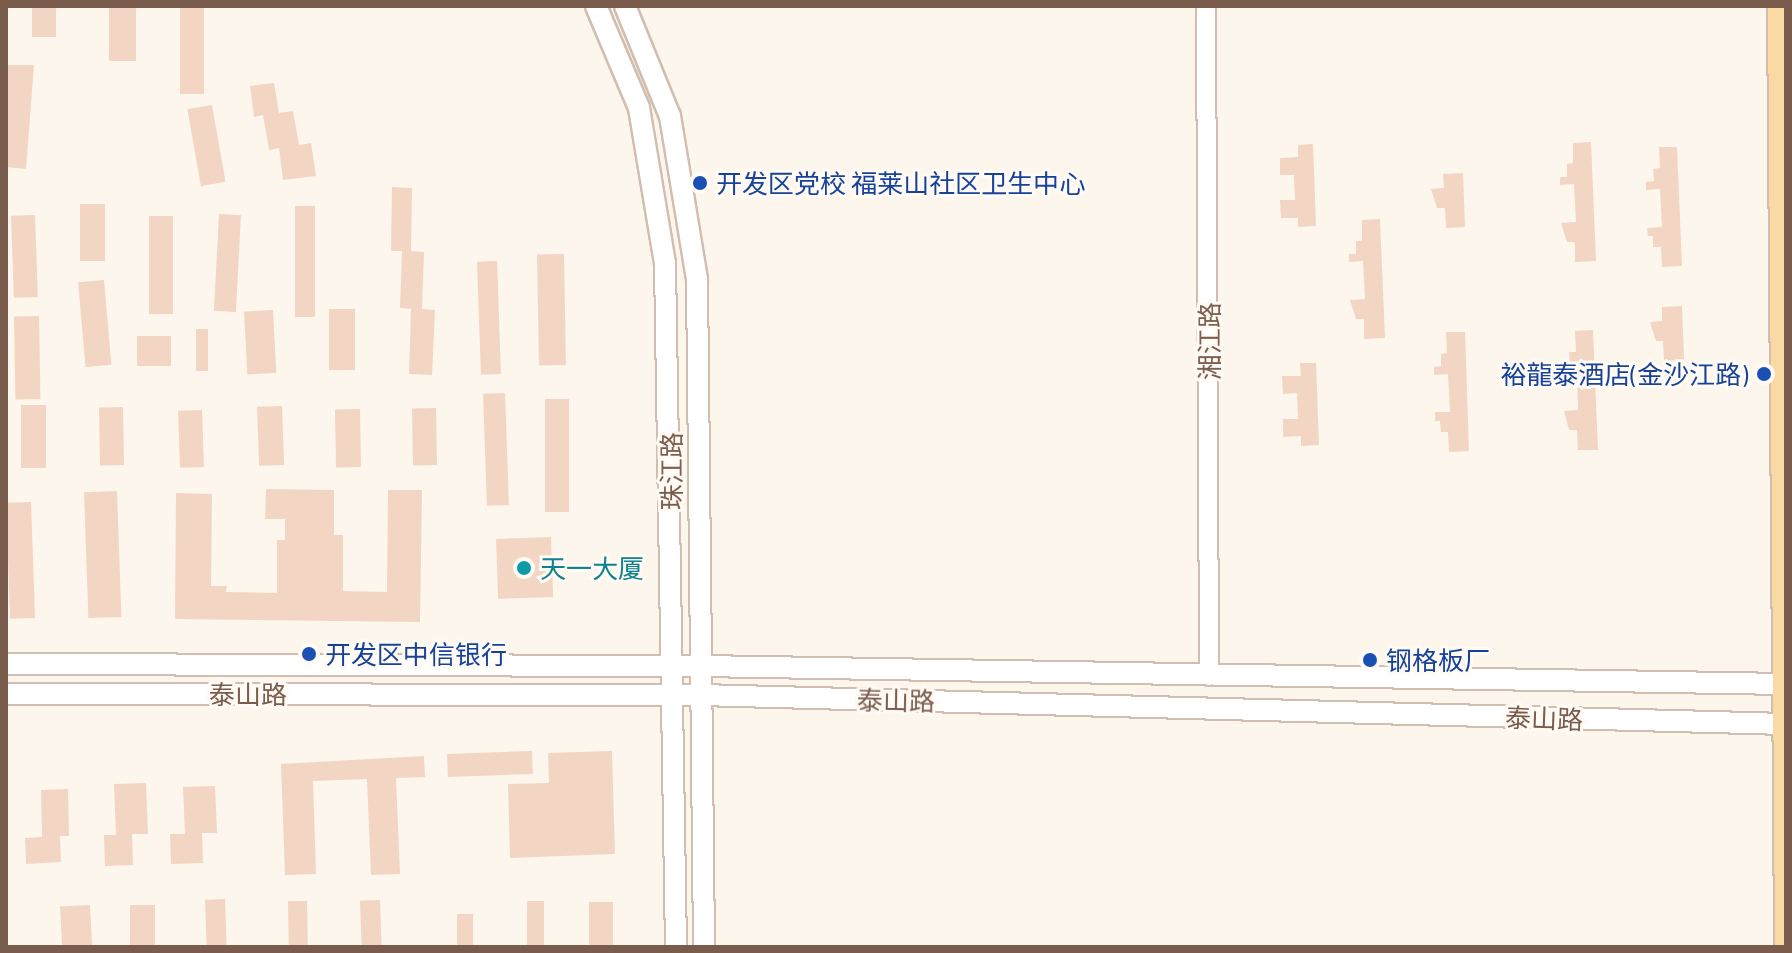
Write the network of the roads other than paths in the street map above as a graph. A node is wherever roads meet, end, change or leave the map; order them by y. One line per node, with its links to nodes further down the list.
1 (596, 6): 7 (main road, 珠江路)
2 (625, 6): 6 (main road)
3 (1206, 6): 8 (street, 湘江路)
4 (1779, 6): 9 (main road)
5 (6, 664): 7 (main road, 泰山路)
6 (700, 666): 7 (main road, 泰山路); 8 (main road, 泰山路); 12 (main road)
7 (671, 667): 11 (main road, 珠江路)
8 (1209, 676): 9 (main road, 泰山路)
9 (1784, 684): 13 (main road)
10 (6, 694): 11 (main road, 泰山路)
11 (673, 695): 12 (main road, 泰山路); 14 (main road, 珠江路)
12 (700, 695): 13 (main road, 泰山路); 15 (main road)
13 (1784, 724): 16 (main road)
14 (676, 947)
15 (704, 947)
16 (1786, 947)

